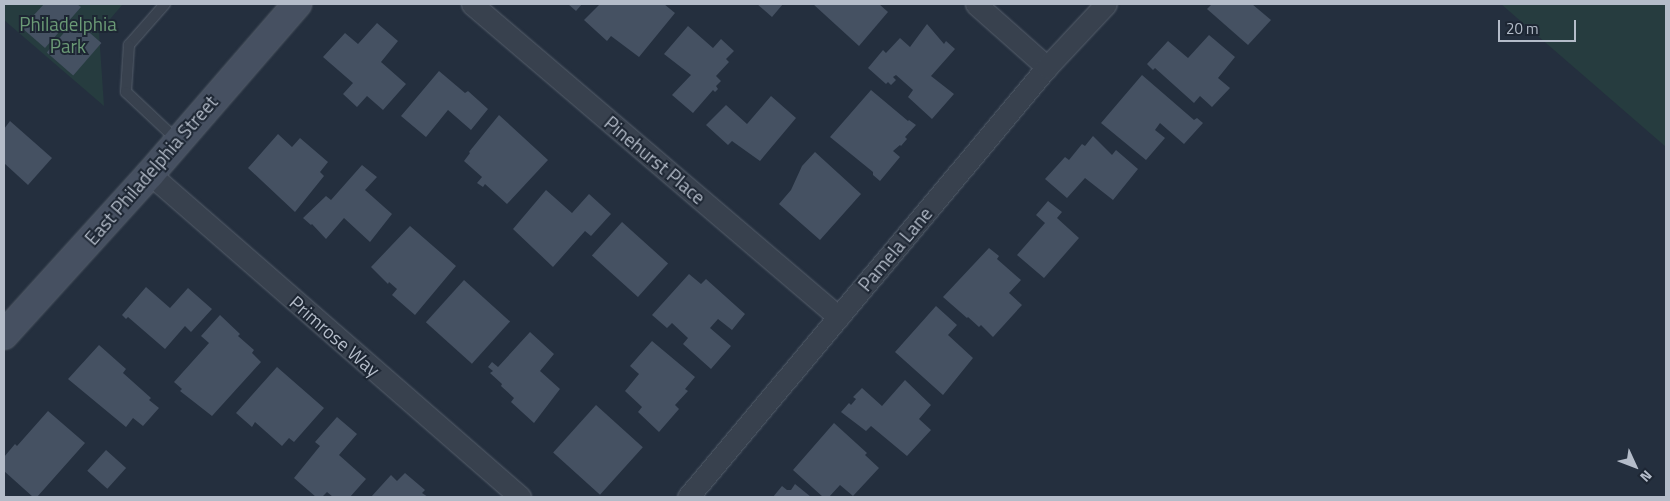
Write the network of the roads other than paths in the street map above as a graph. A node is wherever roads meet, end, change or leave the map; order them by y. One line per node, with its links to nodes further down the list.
1 (165, 4): 7 (lane)
2 (297, 4): 7 (street, East Philadelphia Street)
3 (472, 4): 9 (street, Pinehurst Place)
4 (976, 4): 6 (street)
5 (1106, 4): 6 (street, Pamela Lane)
6 (1047, 67): 9 (street, Pamela Lane)
7 (178, 141): 8 (street, East Philadelphia Street)
8 (150, 174): 10 (street, East Philadelphia Street); 11 (street, Primrose Way)
9 (838, 317): 12 (street, Pamela Lane)
10 (4, 335)
11 (520, 497)
12 (688, 497)

